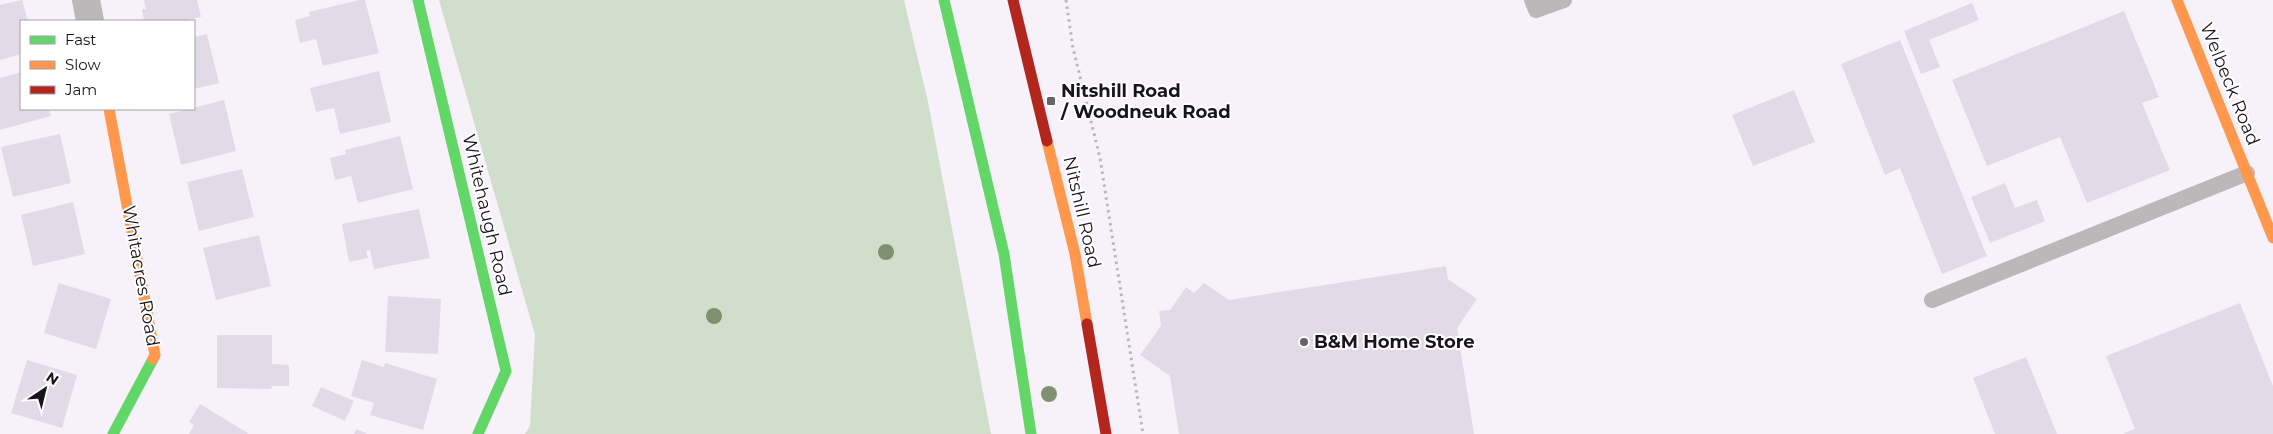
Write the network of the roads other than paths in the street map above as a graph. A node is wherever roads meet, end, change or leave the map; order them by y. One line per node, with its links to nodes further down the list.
1 (86, 0): 8 (street)
2 (418, 0): 14 (street, Whitehaugh Road)
3 (944, 0): 15 (street)
4 (1013, 0): 16 (street, Nitshill Road)
5 (1532, 0): 6 (lane)
6 (1564, 0)
7 (2177, 0): 10 (street, Welbeck Road)
8 (90, 20)
9 (109, 110): 13 (street, Whitacres Road)
10 (2247, 173): 11 (street, Welbeck Road); 12 (lane)
11 (2273, 238)
12 (1932, 300)
13 (113, 434)
14 (478, 434)
15 (1031, 434)
16 (1106, 434)

